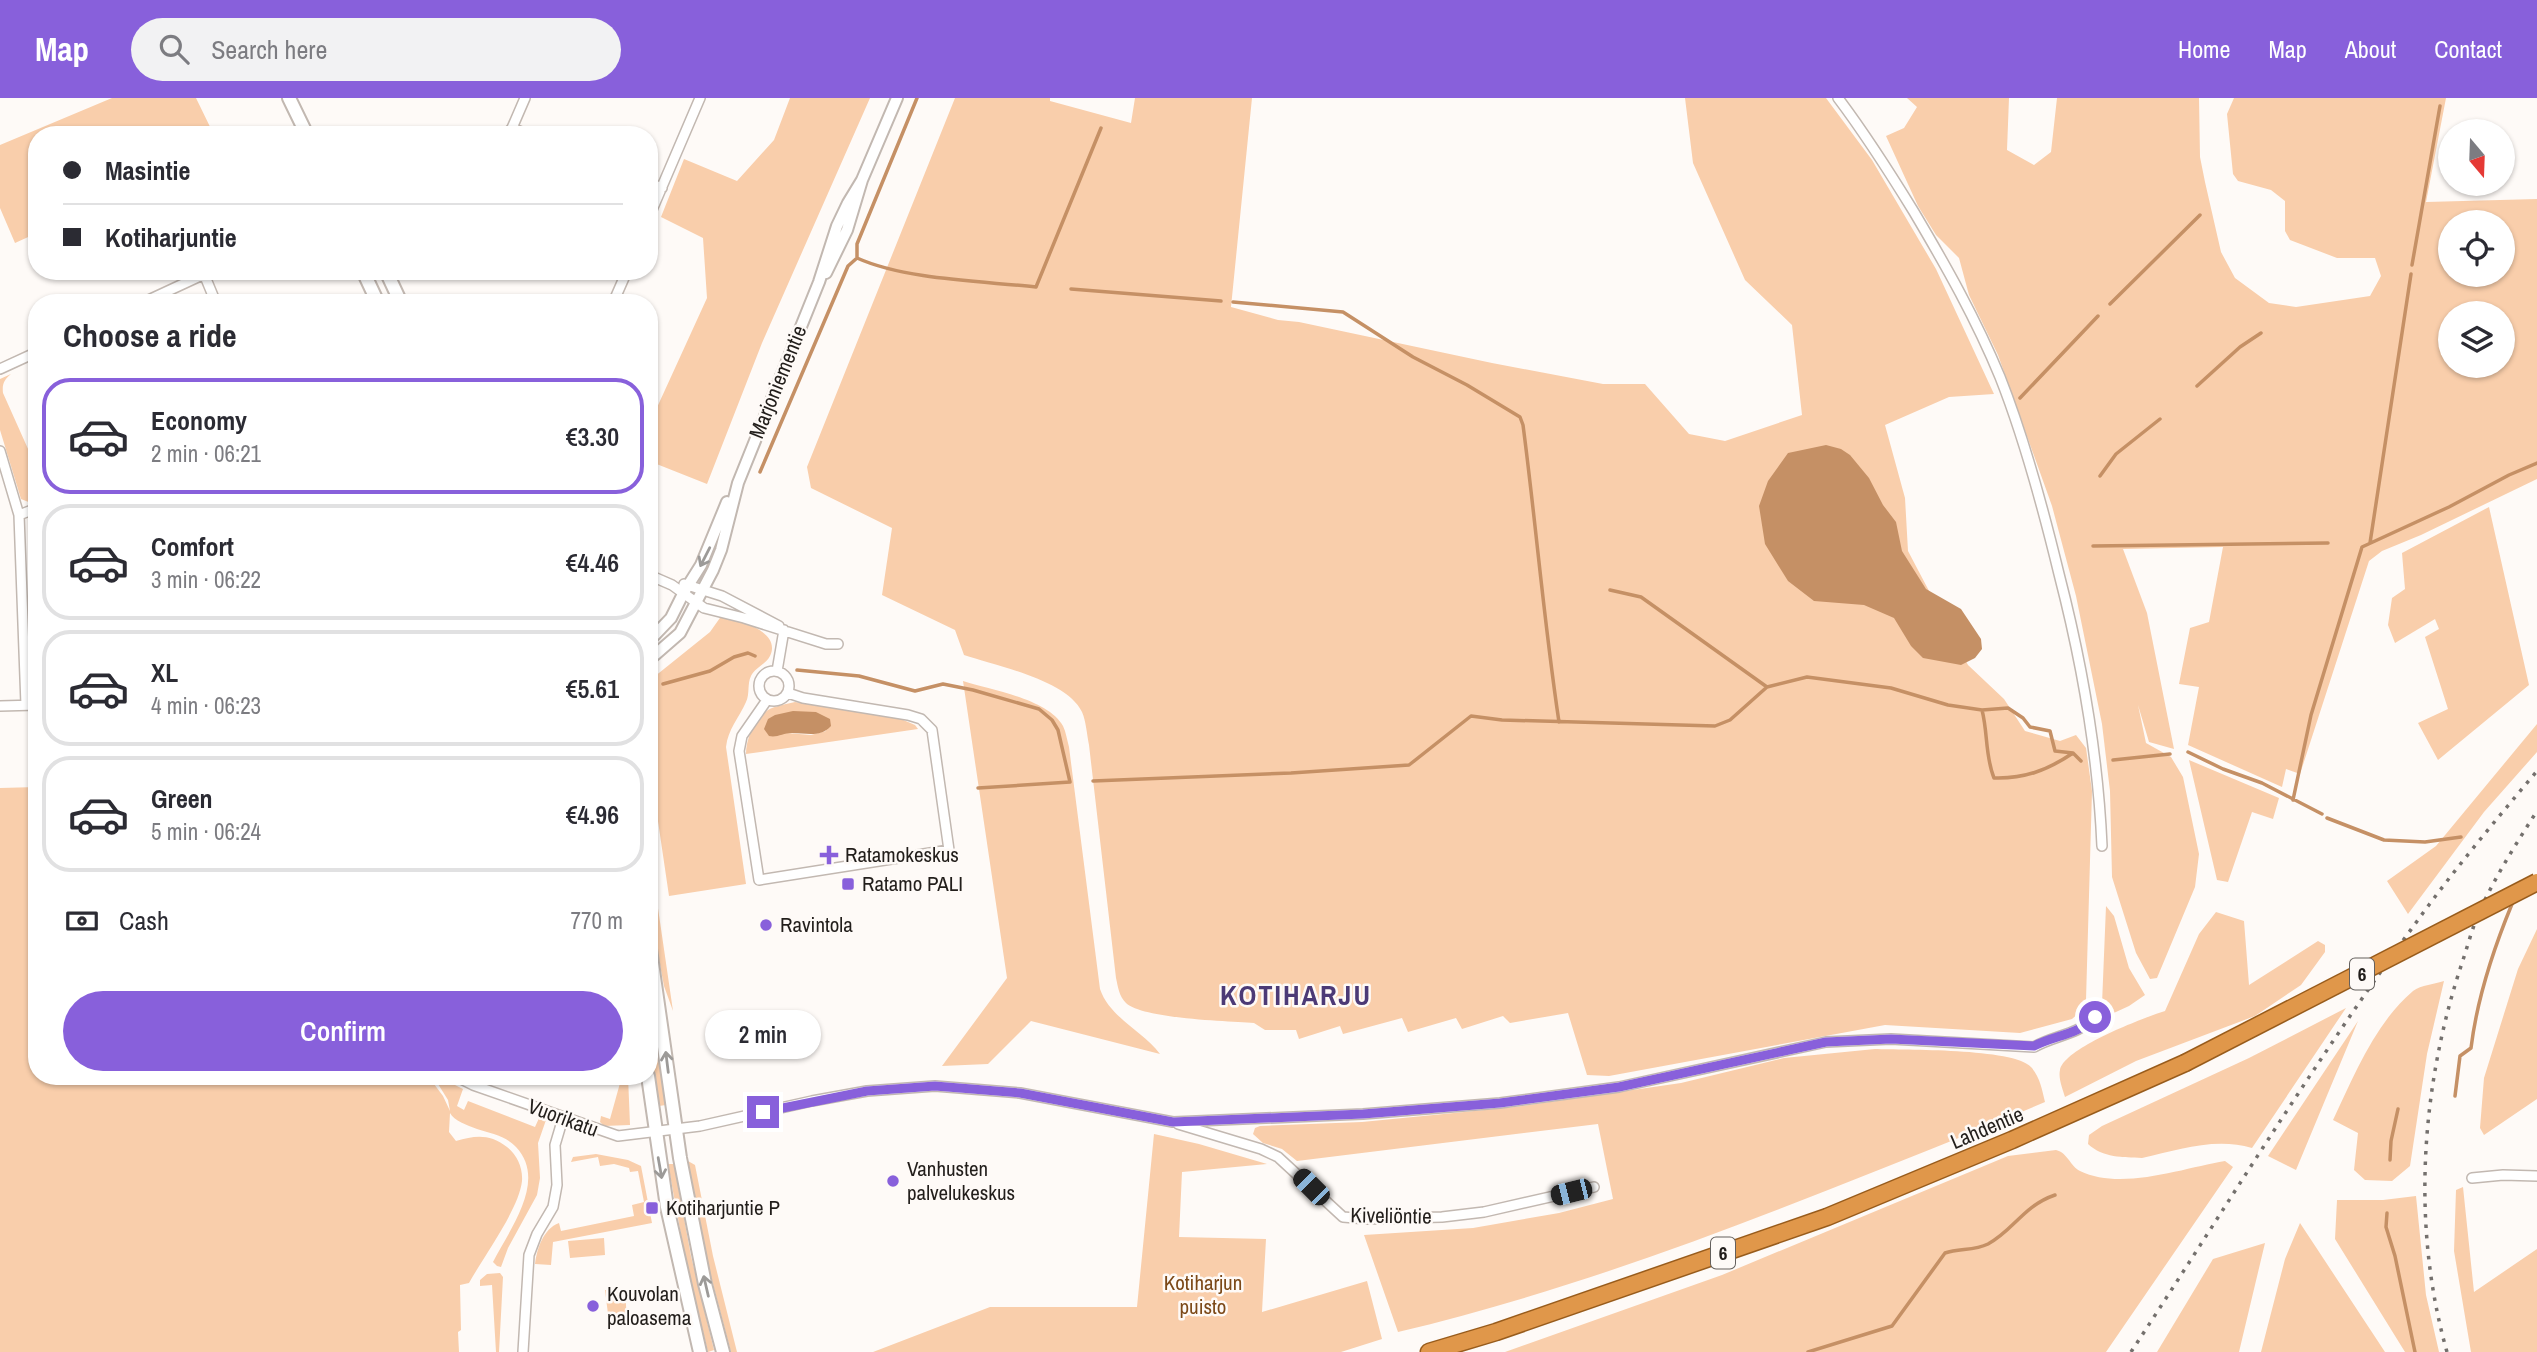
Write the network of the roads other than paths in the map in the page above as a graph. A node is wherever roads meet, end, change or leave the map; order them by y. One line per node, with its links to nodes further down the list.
1 (289, 98): 6 (main road)
2 (525, 98): 7 (street)
3 (700, 98): 9 (street)
4 (897, 98): 16 (street, Marjoniementie)
5 (1838, 98): 32 (street)
6 (303, 126)
7 (511, 126)
8 (658, 186): 9 (street)
9 (662, 188): 10 (street)
10 (658, 197)
11 (192, 280): 12 (street)
12 (162, 294)
13 (28, 356): 14 (street)
14 (0, 369)
15 (0, 452): 18 (street)
16 (737, 482): 20 (street, Marjoniementie, one-way to 20); 21 (street, Marjoniementie)
17 (28, 512): 18 (street)
18 (19, 515): 30 (street)
19 (658, 579): 20 (street)
20 (686, 588): 21 (street); 22 (street); 24 (street, Marjoniementie)
21 (704, 589): 22 (street, Marjoniementie); 23 (street)
22 (697, 604): 23 (street); 26 (street, Marjoniementie)
23 (784, 630): 25 (street); 27 (street)
24 (658, 632)
25 (838, 644)
26 (658, 652)
27 (777, 671): 28 (street); 29 (street)
28 (788, 693): 29 (street); 29 (street)
29 (767, 700)
30 (26, 705): 31 (street)
31 (0, 706)
32 (2102, 846)
33 (2537, 883): 48 (highway, Lahdentie / 6, bridge)
34 (658, 1005): 40 (main road, one-way to 34)
35 (2095, 1017): 39 (street)
36 (473, 1085): 38 (street, Vuorikatu)
37 (649, 1085): 41 (main road)
38 (563, 1118): 41 (street, Vuorikatu); 45 (street)
39 (1173, 1122): 40 (street, Vuorikatu); 44 (street, Kiveliöntie)
40 (676, 1130): 41 (street, Vuorikatu); 47 (main road, one-way to 40)
41 (655, 1132): 46 (main road, one-way to 46)
42 (2537, 1176): 43 (street)
43 (2472, 1178)
44 (1594, 1187)
45 (523, 1352)
46 (701, 1352)
47 (723, 1352)
48 (1429, 1352)

